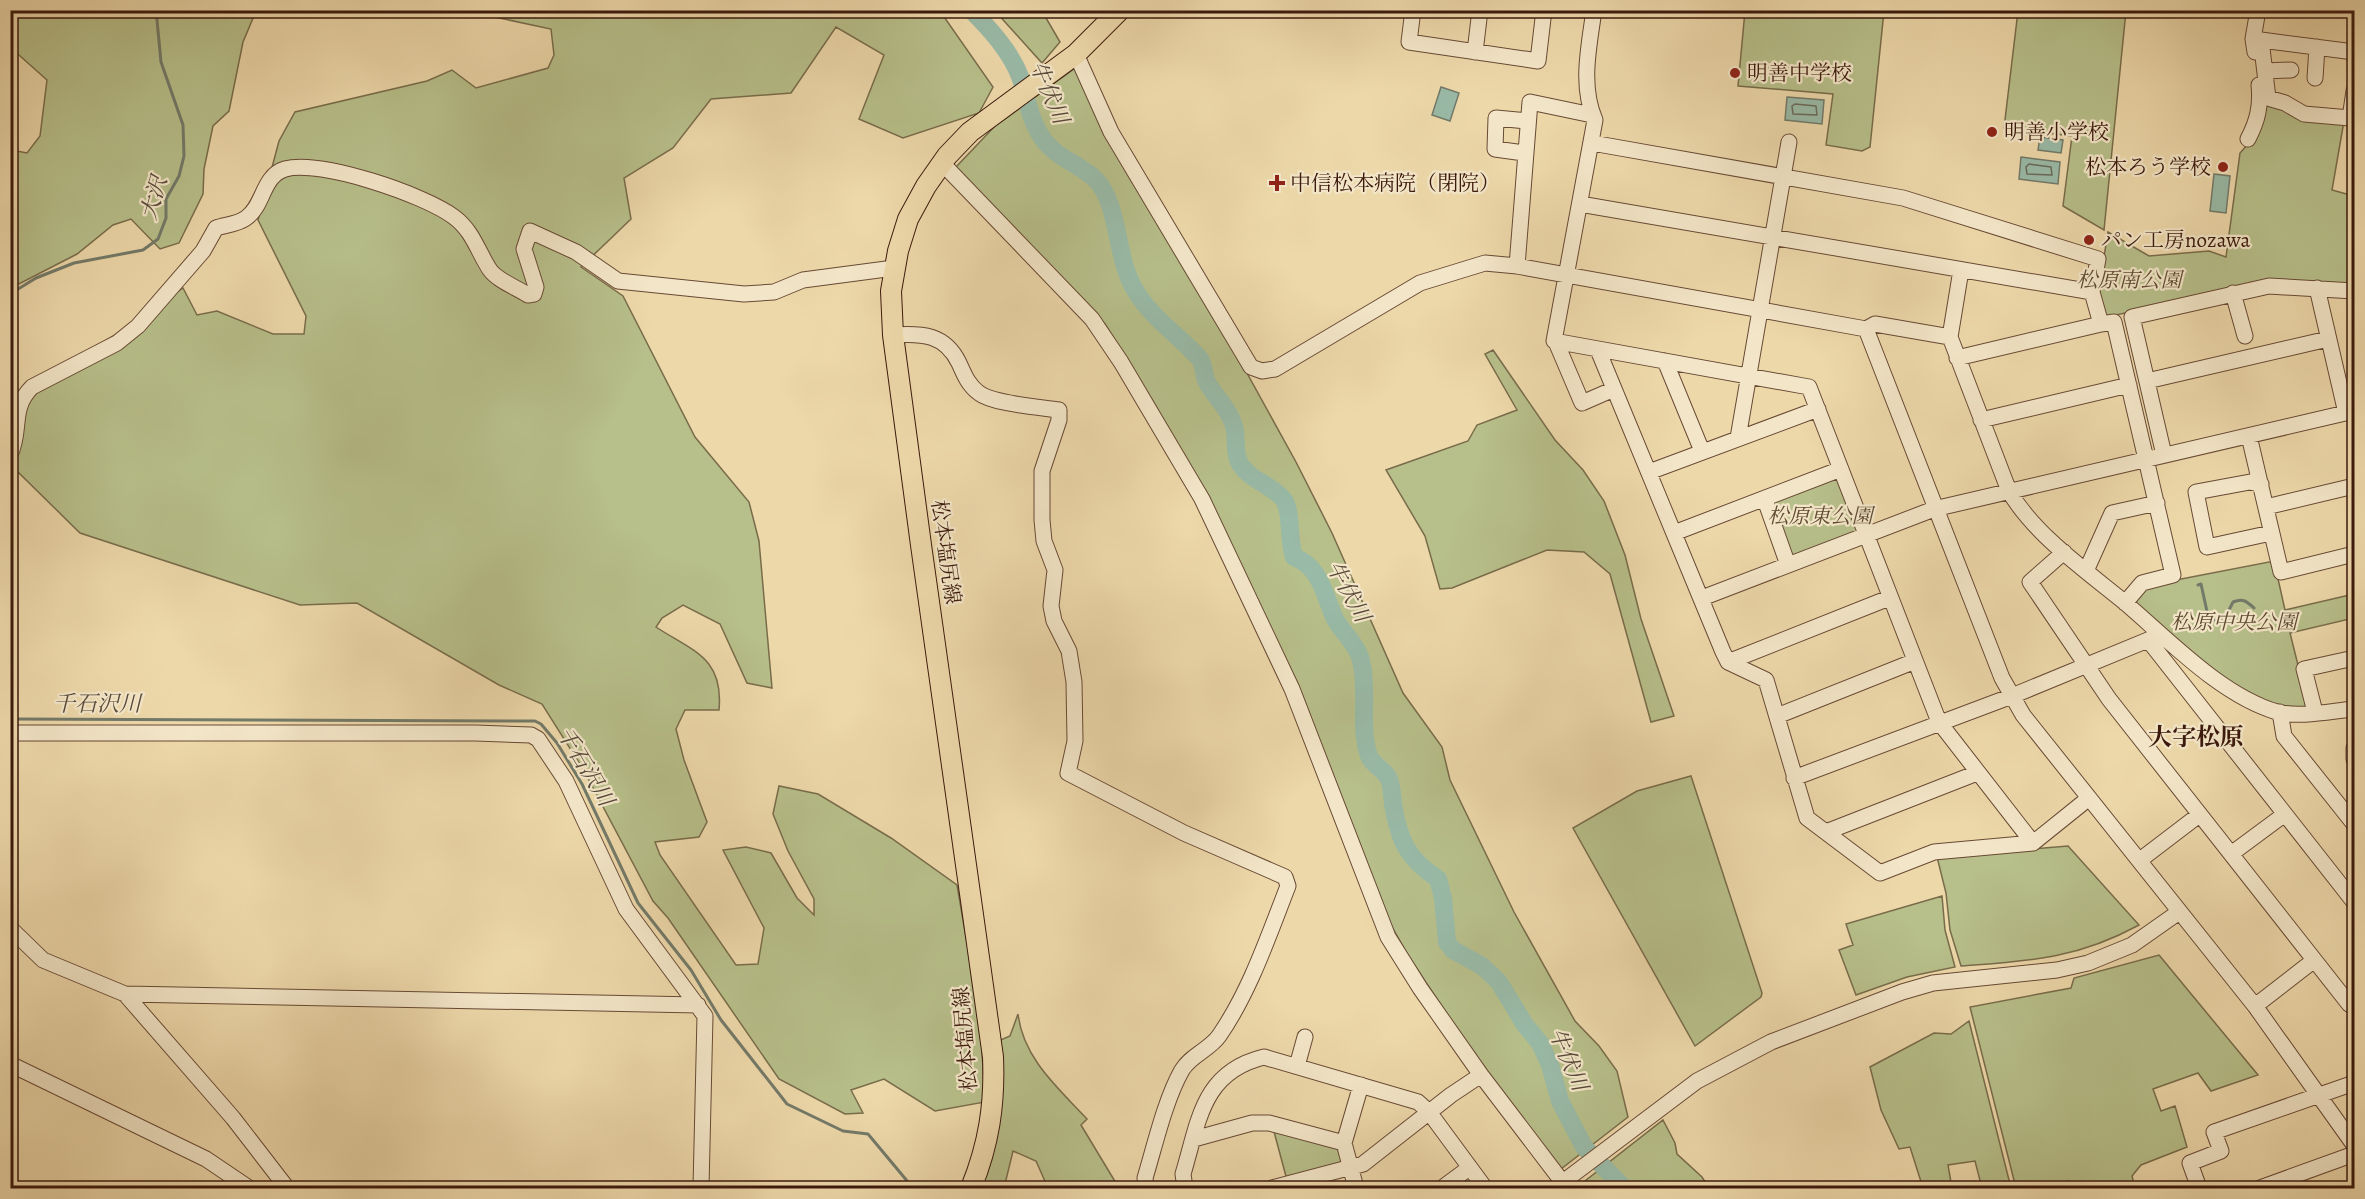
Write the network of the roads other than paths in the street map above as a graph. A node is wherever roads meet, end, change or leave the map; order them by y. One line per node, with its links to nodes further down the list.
1 (1120, 10): 10 (main road, 松本塩尻線)
2 (1413, 10): 8 (street)
3 (1480, 10): 8 (street)
4 (1545, 10): 8 (street)
5 (1594, 10): 15 (street)
6 (2258, 10): 17 (street)
7 (2317, 47): 9 (street); 12 (street); 13 (street)
8 (1475, 52)
9 (2355, 52)
10 (1071, 57): 21 (main road, 松本塩尻線); 25 (street)
11 (2290, 70): 12 (street)
12 (2265, 71): 14 (street)
13 (2315, 78)
14 (2355, 91)
15 (1592, 104): 16 (street); 19 (street)
16 (1527, 121): 20 (street); 20 (street)
17 (2248, 139)
18 (1790, 142): 22 (street)
19 (1592, 143): 22 (street); 23 (street)
20 (1524, 153): 25 (street)
21 (944, 160): 26 (main road, 松本塩尻線); 113 (street)
22 (1783, 178): 24 (street); 31 (street)
23 (1580, 204): 24 (street); 28 (street)
24 (1773, 238): 27 (street); 33 (street)
25 (1517, 266): 28 (street)
26 (894, 268): 36 (main road, 松本塩尻線); 54 (street)
27 (1961, 270): 31 (street); 38 (street)
28 (1566, 276): 33 (street); 40 (street)
29 (2317, 288): 30 (street); 32 (street); 39 (street)
30 (2355, 291)
31 (2092, 292): 34 (street)
32 (2233, 293): 37 (street); 45 (street)
33 (1761, 309): 35 (street); 44 (street)
34 (2101, 324): 42 (street); 46 (street)
35 (1866, 329): 38 (street); 65 (street)
36 (893, 335): 128 (main road, 松本塩尻線); 129 (street)
37 (2245, 336)
38 (1950, 337): 42 (street)
39 (2328, 339): 45 (street); 49 (street)
40 (1556, 342): 41 (street); 47 (street)
41 (1598, 350): 43 (street); 47 (street)
42 (1957, 358): 50 (street)
43 (1665, 361): 44 (street); 53 (street)
44 (1750, 376): 48 (street); 52 (street)
45 (2147, 381): 55 (street)
46 (2128, 385): 50 (street); 56 (street)
47 (1614, 389): 58 (street)
48 (1818, 409): 52 (street); 57 (street)
49 (2350, 412): 51 (street)
50 (1981, 420): 61 (street)
51 (2249, 436): 55 (street); 59 (street)
52 (1738, 438): 53 (street)
53 (1702, 451): 58 (street)
54 (10, 455)
55 (2164, 455): 56 (street)
56 (2146, 459): 61 (street); 63 (street)
57 (1841, 469): 62 (street); 68 (street)
58 (1649, 472): 66 (street)
59 (2260, 484): 64 (street); 67 (street)
60 (2355, 486): 64 (street)
61 (2009, 491): 65 (street); 69 (street)
62 (1765, 500): 66 (street); 71 (street)
63 (2157, 503): 72 (street); 75 (street)
64 (2266, 507): 67 (street)
65 (1934, 509): 68 (street); 81 (street)
66 (1674, 533): 73 (street)
67 (2271, 533): 70 (street)
68 (1866, 535): 71 (street); 74 (street)
69 (2064, 552): 72 (street); 80 (street)
70 (2355, 555)
71 (1788, 565): 73 (street)
72 (2086, 571): 75 (street)
73 (1701, 598): 78 (street)
74 (1889, 598): 78 (street); 79 (street)
75 (2125, 603): 76 (street)
76 (2155, 638): 80 (street); 83 (street); 93 (street)
77 (2355, 658): 84 (street)
78 (1728, 662): 85 (street)
79 (1915, 662): 85 (street); 86 (street)
80 (2085, 666): 81 (street); 94 (street)
81 (2012, 696): 86 (street); 92 (street)
82 (2355, 709): 84 (street)
83 (2280, 712): 84 (street); 95 (street)
84 (2315, 712)
85 (1777, 716): 91 (street)
86 (1939, 722): 90 (street); 91 (street)
87 (10, 733): 108 (street)
88 (2355, 748): 89 (street)
89 (2355, 759)
90 (1977, 773): 96 (street); 97 (street)
91 (1794, 778): 96 (street)
92 (2090, 798): 97 (street); 99 (street)
93 (2284, 814): 98 (street); 100 (street)
94 (2199, 815): 98 (street); 99 (street)
95 (2354, 822)
96 (1826, 832): 97 (street)
97 (2033, 843)
98 (2231, 854): 105 (street)
99 (2140, 860): 101 (street)
100 (2355, 902)
101 (2179, 912): 109 (street); 124 (street)
102 (10, 928): 104 (street)
103 (10, 942): 104 (street)
104 (32, 947): 106 (street)
105 (2313, 961): 107 (street); 109 (street)
106 (125, 994): 108 (street); 126 (street)
107 (2355, 1002)
108 (698, 1005): 127 (street)
109 (2255, 1006): 116 (street)
110 (1305, 1037): 112 (street)
111 (10, 1064): 125 (street)
112 (1297, 1066): 115 (street); 118 (street)
113 (1481, 1075): 117 (street); 124 (street)
114 (2355, 1083): 116 (street)
115 (1361, 1085): 117 (street); 119 (street)
116 (2321, 1095): 120 (street); 135 (street)
117 (1429, 1112): 122 (street); 123 (street)
118 (1194, 1139): 119 (street); 130 (street)
119 (1344, 1143): 122 (street)
120 (2355, 1145)
121 (2355, 1154): 136 (street)
122 (1350, 1168): 131 (street); 132 (street)
123 (1469, 1168): 133 (street); 134 (street)
124 (1563, 1185)
125 (249, 1188)
126 (287, 1188)
127 (701, 1188)
128 (971, 1188)
129 (1146, 1188)
130 (1185, 1188)
131 (1272, 1188)
132 (1356, 1188)
133 (1442, 1188)
134 (1485, 1188)
135 (2199, 1188)
136 (2260, 1188)

